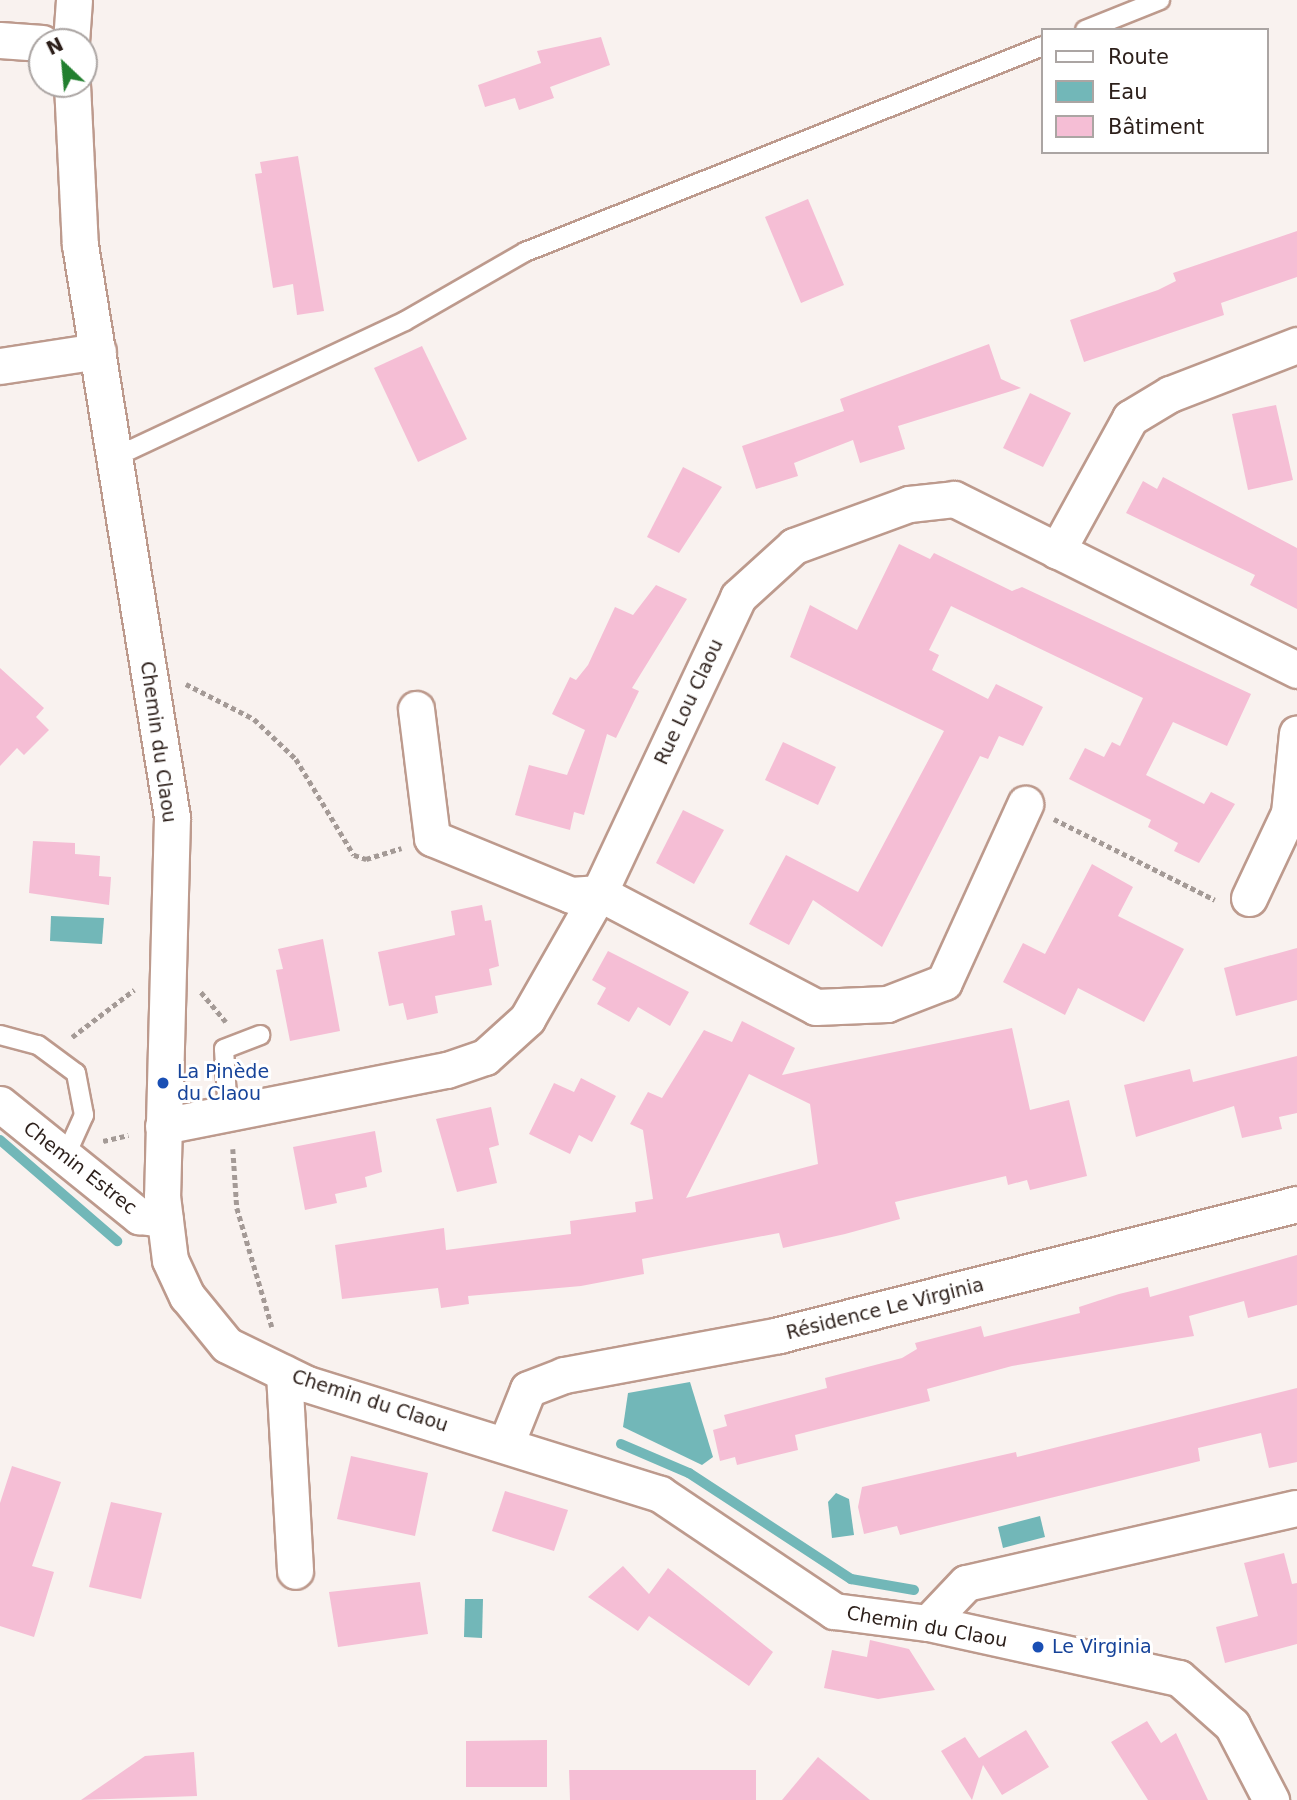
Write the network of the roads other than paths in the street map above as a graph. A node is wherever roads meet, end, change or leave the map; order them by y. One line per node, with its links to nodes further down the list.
1 (74, 0): 3 (street)
2 (1160, 0): 4 (lane)
3 (72, 28)
4 (1090, 28)
5 (0, 40): 6 (street)
6 (28, 42)
7 (1042, 47): 12 (lane)
8 (73, 98): 10 (street, Chemin du Claou)
9 (1297, 345): 13 (street)
10 (97, 351): 11 (street); 12 (street, Chemin du Claou)
11 (0, 366)
12 (115, 457): 23 (street, Chemin du Claou)
13 (1057, 551): 14 (street, Rue Lou Claou); 18 (street, Rue Lou Claou)
14 (1297, 670)
15 (416, 709): 18 (street)
16 (1297, 733): 19 (street)
17 (1025, 804): 18 (street)
18 (599, 893): 24 (street, Rue Lou Claou)
19 (1248, 898)
20 (0, 1035): 25 (lane)
21 (260, 1035): 24 (lane)
22 (0, 1104): 25 (street, Chemin Estrec)
23 (163, 1126): 24 (street, Rue Lou Claou); 27 (street, Chemin du Claou)
24 (230, 1127)
25 (65, 1157): 27 (street, Chemin Estrec)
26 (1297, 1203): 29 (street, Résidence Le Virginia)
27 (165, 1219): 28 (street, Chemin du Claou)
28 (284, 1373): 29 (street, Chemin du Claou); 31 (street)
29 (506, 1444): 32 (street, Chemin du Claou)
30 (1297, 1508): 32 (street)
31 (295, 1571)
32 (928, 1623): 33 (street, Chemin du Claou)
33 (1271, 1800)

